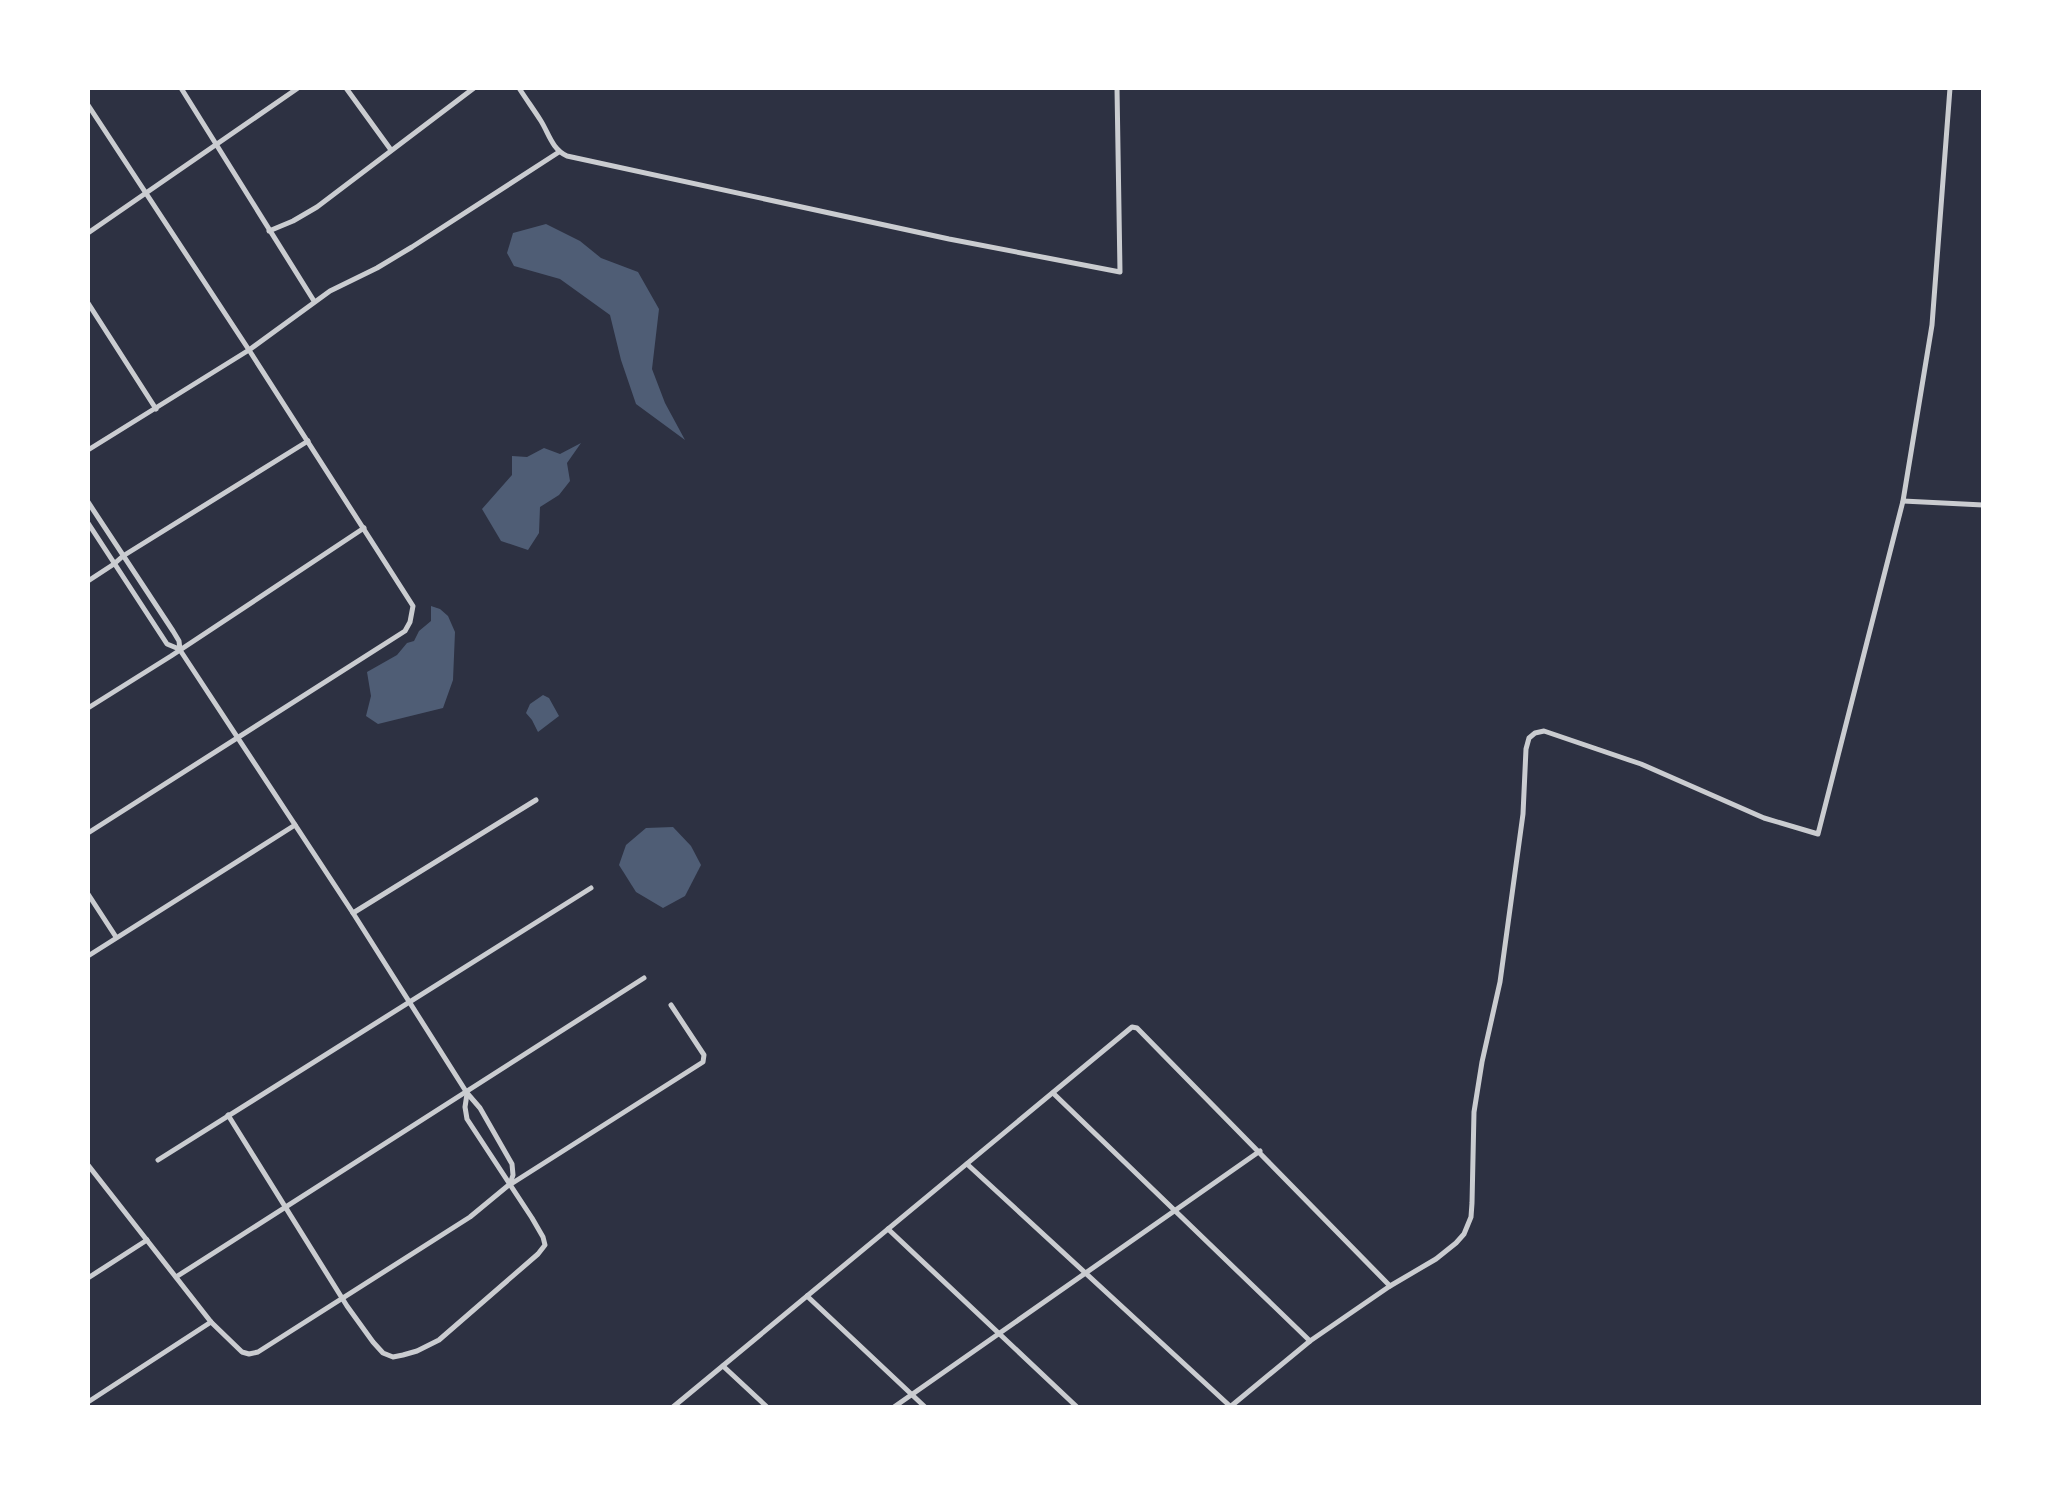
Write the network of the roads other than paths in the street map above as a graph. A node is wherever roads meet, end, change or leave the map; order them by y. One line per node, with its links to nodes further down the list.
1 (181, 88): 9 (street)
2 (298, 88): 9 (street)
3 (346, 88): 10 (street)
4 (474, 88): 10 (street)
5 (519, 88): 11 (street)
6 (1117, 88): 11 (street)
7 (1950, 88): 21 (street)
8 (88, 105): 12 (street)
9 (215, 145): 12 (street); 13 (street)
10 (391, 150): 13 (street)
11 (559, 152): 15 (street)
12 (146, 193): 14 (street); 17 (street)
13 (269, 231): 15 (street)
14 (88, 233)
15 (314, 301): 17 (street)
16 (88, 303): 18 (street)
17 (249, 350): 18 (street); 19 (street)
18 (156, 409): 20 (street)
19 (308, 441): 25 (street); 26 (street)
20 (88, 450)
21 (1903, 501): 23 (street); 58 (street)
22 (88, 502): 26 (street)
23 (1983, 505)
24 (88, 523): 27 (street)
25 (364, 528): 29 (street); 31 (street)
26 (123, 556): 27 (street); 29 (street)
27 (114, 564): 28 (street); 29 (street)
28 (88, 581)
29 (180, 650): 30 (street); 31 (street)
30 (88, 708)
31 (238, 737): 33 (street); 34 (street)
32 (536, 800): 37 (street)
33 (295, 825): 37 (street); 38 (street)
34 (88, 833)
35 (591, 888): 41 (street)
36 (88, 894): 38 (street)
37 (353, 913): 41 (street)
38 (116, 937): 39 (street)
39 (88, 956)
40 (644, 978): 43 (street)
41 (409, 1003): 43 (street); 45 (street)
42 (671, 1005): 50 (street)
43 (467, 1093): 50 (street); 50 (street); 51 (street)
44 (1053, 1093): 46 (street); 48 (street); 52 (street)
45 (228, 1115): 47 (street); 51 (street)
46 (1260, 1151): 52 (street); 58 (street)
47 (158, 1160)
48 (967, 1164): 53 (street); 55 (street)
49 (88, 1165): 54 (street)
50 (510, 1184): 60 (street); 60 (street)
51 (287, 1207): 56 (street); 60 (street)
52 (1174, 1211): 55 (street); 63 (street)
53 (888, 1229): 59 (street); 62 (street)
54 (147, 1240): 56 (street); 57 (street)
55 (1085, 1272): 62 (street); 72 (street)
56 (176, 1277): 61 (street)
57 (88, 1278)
58 (1390, 1286): 63 (street)
59 (807, 1296): 64 (street); 65 (street)
60 (342, 1297): 61 (street)
61 (211, 1322): 66 (street)
62 (998, 1333): 65 (street); 71 (street)
63 (1310, 1341): 72 (street)
64 (723, 1366): 67 (street); 68 (street)
65 (912, 1394): 69 (street); 70 (street)
66 (88, 1402)
67 (673, 1407)
68 (767, 1407)
69 (894, 1407)
70 (925, 1407)
71 (1077, 1407)
72 (1231, 1407)

